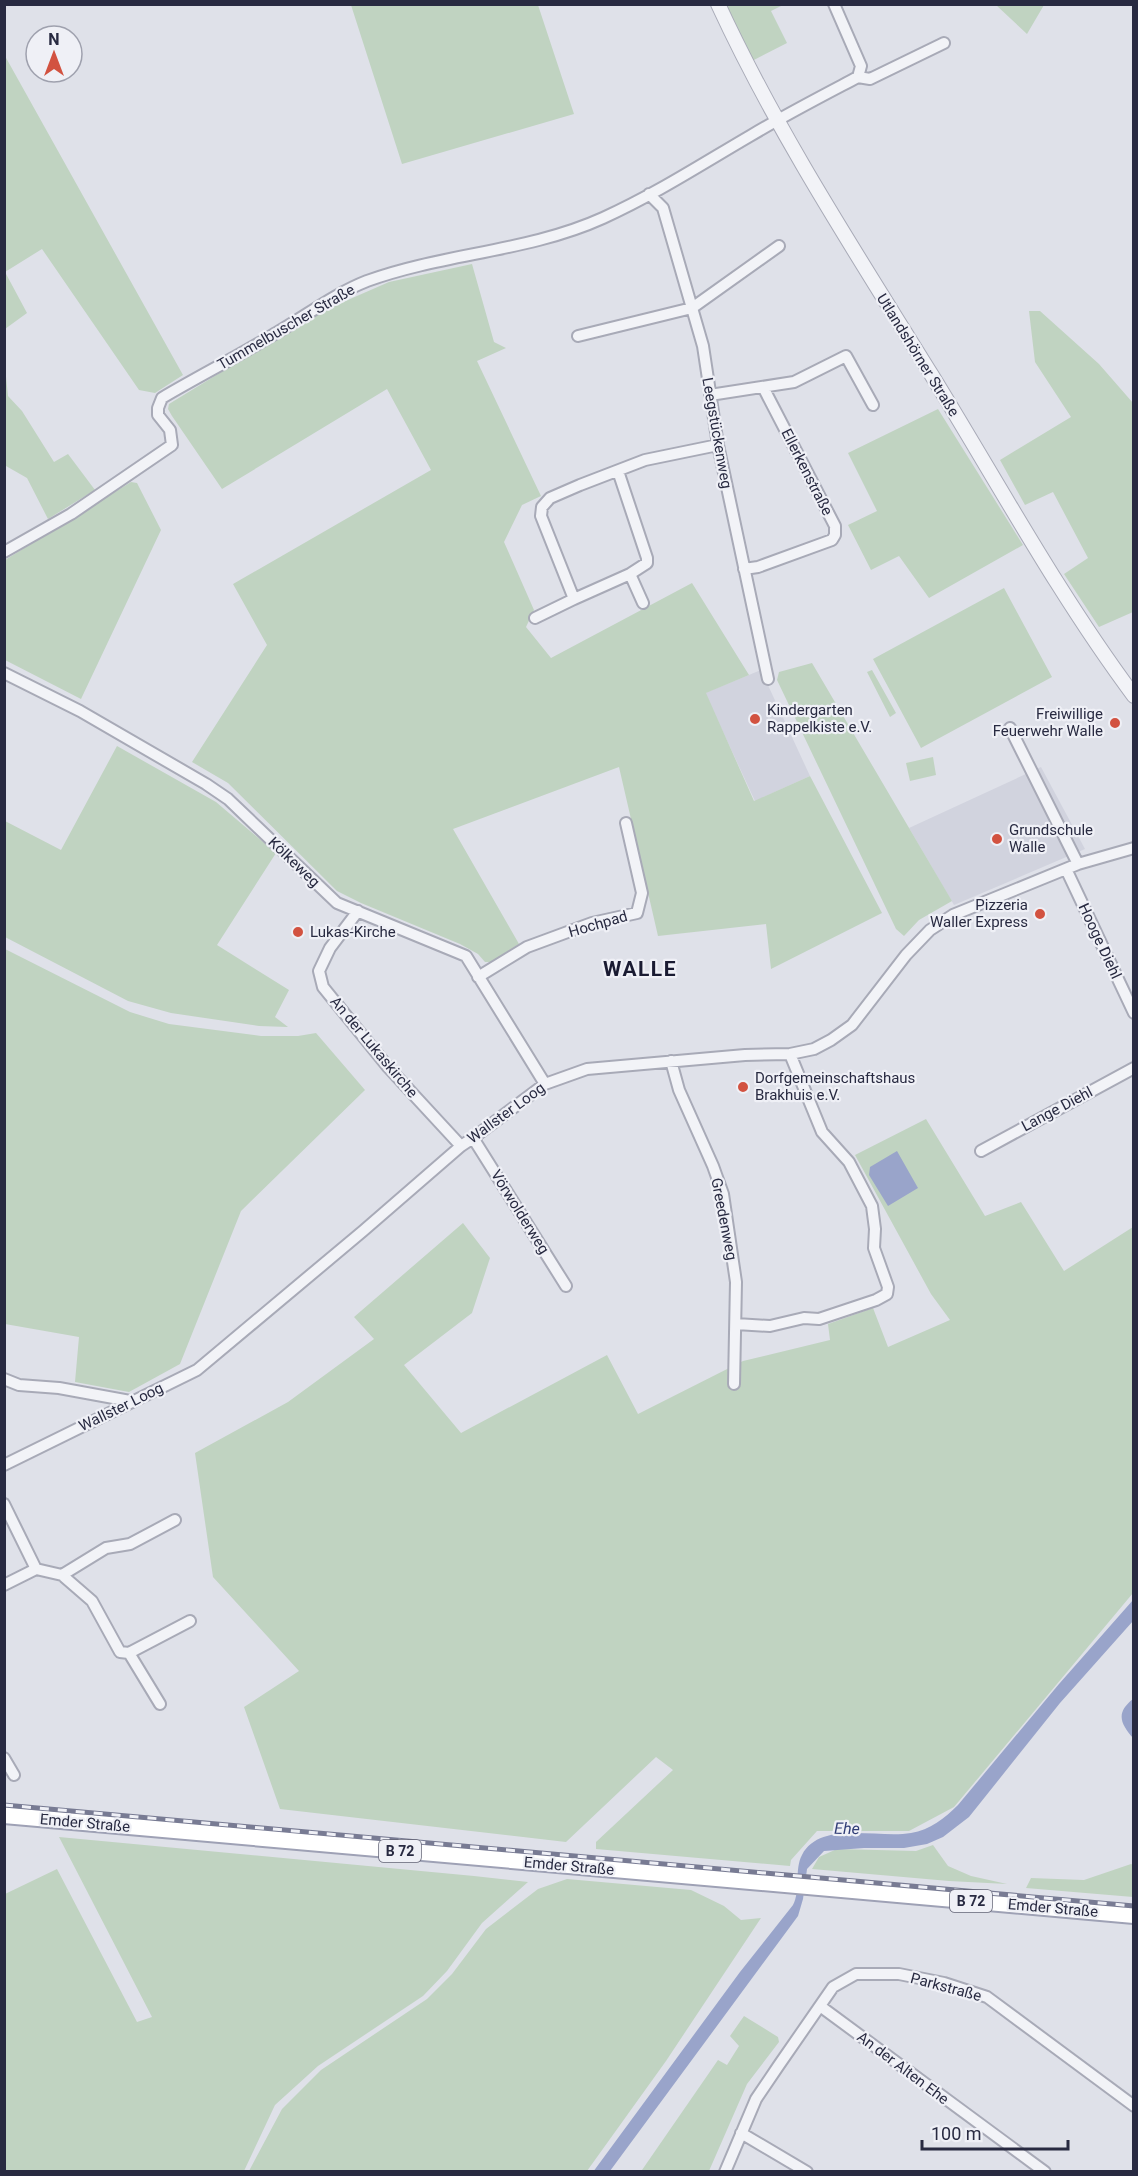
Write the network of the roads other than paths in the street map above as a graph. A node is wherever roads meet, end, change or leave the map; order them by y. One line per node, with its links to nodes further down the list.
1 (718, 4): 5 (street, Utlandshörner Straße)
2 (834, 4): 4 (street)
3 (944, 43): 4 (street, Tummelbuscher Straße)
4 (858, 77): 5 (street, Tummelbuscher Straße)
5 (777, 120): 6 (street, Tummelbuscher Straße); 23 (street, Utlandshörner Straße)
6 (649, 194): 8 (street, Leegstückenweg); 15 (street, Tummelbuscher Straße)
7 (779, 246): 8 (street)
8 (692, 308): 9 (street); 11 (street, Leegstückenweg)
9 (578, 336)
10 (763, 387): 11 (street); 12 (street); 16 (street, Ellerkenstraße)
11 (710, 395): 13 (street, Leegstückenweg)
12 (873, 405)
13 (718, 445): 14 (street); 16 (street, Leegstückenweg)
14 (618, 471): 17 (street); 18 (street)
15 (4, 552)
16 (744, 569): 22 (street, Leegstückenweg)
17 (630, 574): 18 (street); 19 (street)
18 (574, 599): 20 (street)
19 (643, 603)
20 (535, 618)
21 (4, 673): 29 (street, Kölkeweg)
22 (768, 679)
23 (1134, 696)
24 (1010, 728): 27 (street)
25 (626, 823): 30 (street, Hochpad)
26 (1134, 848): 27 (street, Wallster Loog)
27 (1078, 864): 28 (street, Wallster Loog)
28 (1066, 870): 31 (street, Hooge Diehl); 32 (street, Wallster Loog)
29 (358, 910): 30 (street, Kölkeweg); 37 (street, An der Lukaskirche)
30 (478, 977): 35 (street, Kölkeweg)
31 (1134, 1013)
32 (790, 1054): 33 (street, Wallster Loog); 40 (street)
33 (671, 1061): 35 (street, Wallster Loog); 40 (street, Greedenweg)
34 (1134, 1068): 38 (street, Lange Diehl)
35 (544, 1084): 36 (street, Wallster Loog)
36 (473, 1138): 37 (street, Wallster Loog); 39 (street, Vörwolderweg)
37 (461, 1146): 43 (street, Wallster Loog)
38 (981, 1151)
39 (566, 1286)
40 (736, 1324): 42 (street, Greedenweg)
41 (4, 1379): 43 (street)
42 (735, 1384)
43 (130, 1402): 44 (street, Wallster Loog)
44 (4, 1465)
45 (4, 1504): 47 (street)
46 (175, 1520): 48 (street)
47 (36, 1569): 48 (street); 49 (street)
48 (62, 1575): 51 (street)
49 (4, 1585)
50 (190, 1621): 51 (street)
51 (129, 1653): 52 (street)
52 (160, 1704)
53 (4, 1758): 54 (street)
54 (14, 1775)
55 (4, 1815): 56 (main road, Emder Straße / B 72)
56 (1134, 1916)
57 (820, 2006): 58 (street, Parkstraße); 59 (street, Parkstraße); 62 (street, An der Alten Ehe)
58 (1134, 2106)
59 (741, 2133): 60 (street, Parkstraße); 61 (street)
60 (725, 2172)
61 (807, 2172)
62 (1045, 2172)

